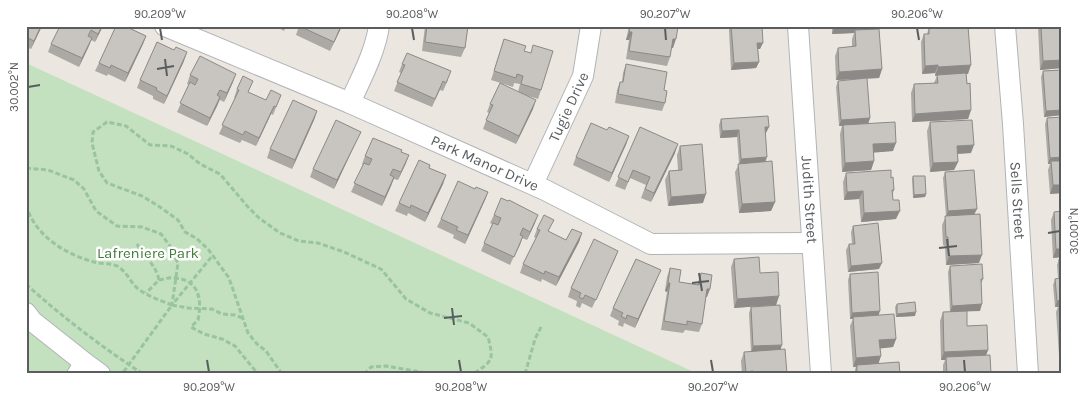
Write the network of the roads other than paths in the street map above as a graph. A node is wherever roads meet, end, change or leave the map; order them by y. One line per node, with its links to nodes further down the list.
1 (165, 26): 6 (street, Park Manor Drive)
2 (379, 26): 6 (street)
3 (591, 26): 7 (street, Tugie Drive)
4 (798, 26): 8 (street, Judith Street)
5 (1005, 26): 13 (street, Sells Street)
6 (350, 103): 7 (street, Park Manor Drive)
7 (533, 184): 8 (street, Park Manor Drive)
8 (812, 243): 12 (street, Judith Street)
9 (26, 313): 10 (street)
10 (76, 367): 11 (street)
11 (100, 374)
12 (820, 374)
13 (1028, 374)

